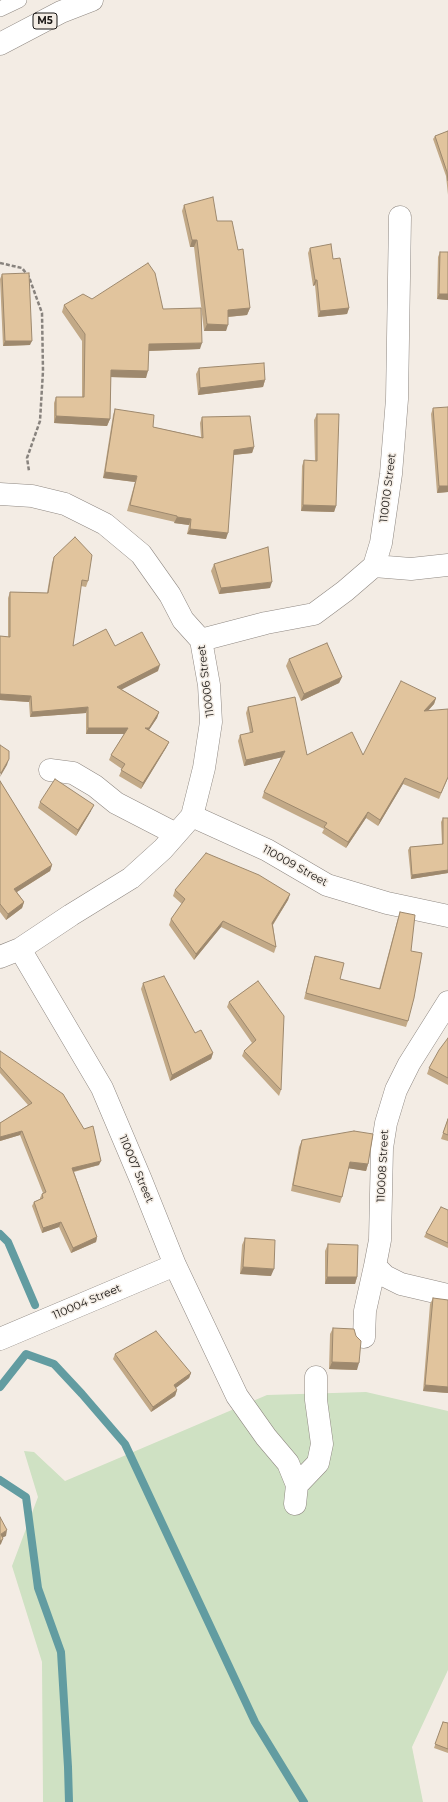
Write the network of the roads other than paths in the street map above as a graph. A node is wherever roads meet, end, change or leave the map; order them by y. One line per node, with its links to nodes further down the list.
1 (19, 0): 3 (lane)
2 (92, 0): 4 (street, M5)
3 (0, 9)
4 (0, 44)
5 (400, 217): 8 (street, 110010 Street)
6 (0, 494): 9 (street, 110006 Street)
7 (448, 565): 8 (street)
8 (374, 566): 9 (street)
9 (201, 640): 11 (street, 110006 Street)
10 (50, 770): 12 (street)
11 (192, 816): 12 (street, 110006 Street); 13 (street, 110009 Street)
12 (176, 834): 14 (street, 110006 Street)
13 (448, 916)
14 (20, 949): 15 (street, 110006 Street); 17 (street, 110007 Street)
15 (0, 957)
16 (448, 1002): 18 (street, 110008 Street)
17 (175, 1265): 21 (street, 110004 Street); 22 (street, 110007 Street)
18 (376, 1266): 19 (street); 20 (street, 110008 Street)
19 (448, 1295)
20 (364, 1337)
21 (0, 1339)
22 (316, 1377)

